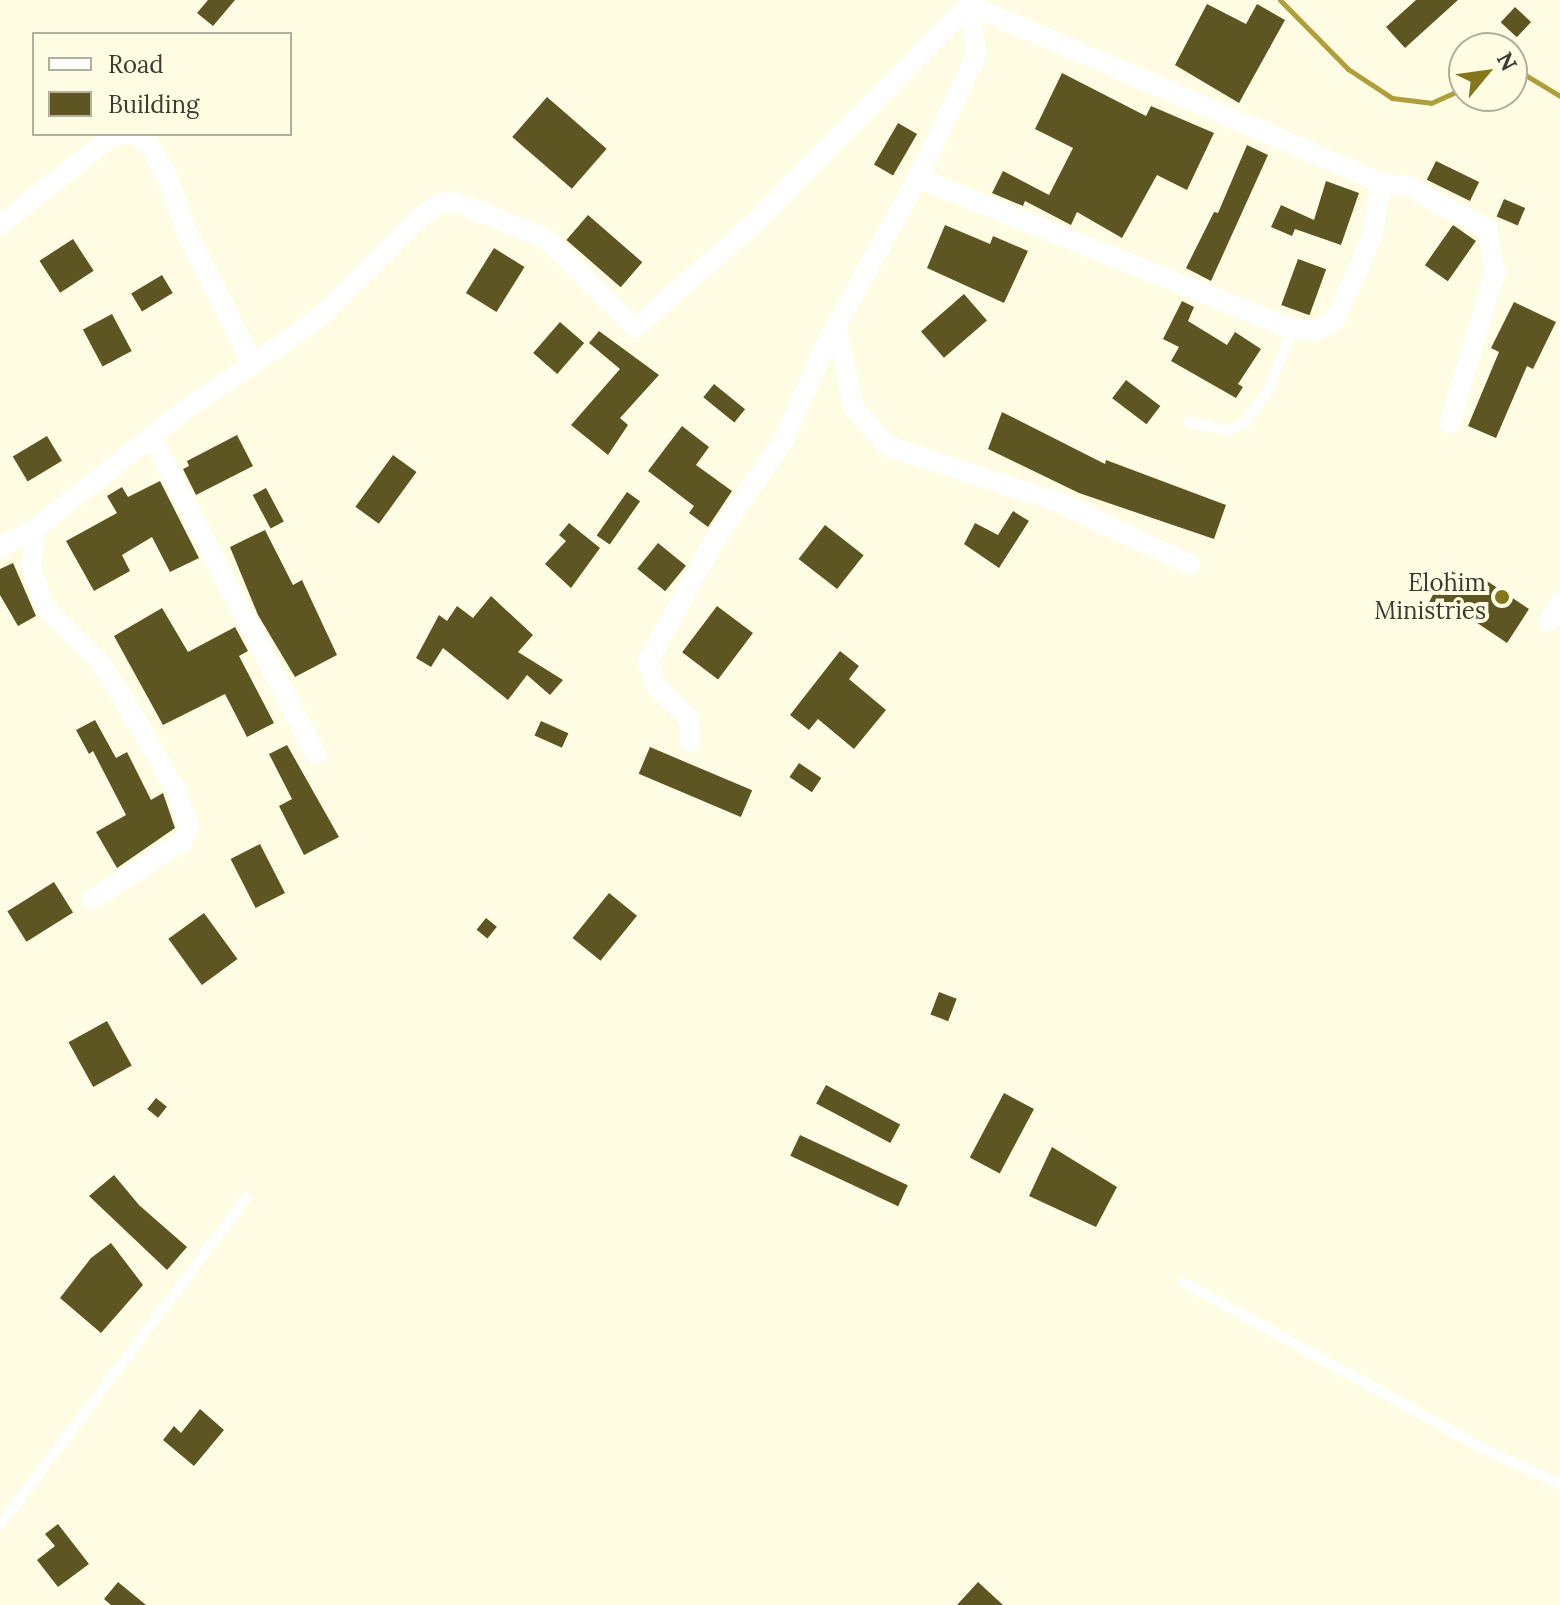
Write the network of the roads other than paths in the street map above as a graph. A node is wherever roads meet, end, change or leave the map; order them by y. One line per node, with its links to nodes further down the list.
1 (972, 3): 4 (street); 5 (street); 9 (street)
2 (112, 136): 6 (street)
3 (134, 136): 9 (street)
4 (918, 178): 7 (street); 8 (street)
5 (1381, 183): 8 (street); 11 (street)
6 (0, 225)
7 (836, 326): 15 (street); 18 (street)
8 (1292, 329): 10 (lane)
9 (253, 364): 12 (street)
10 (1188, 422)
11 (1450, 423)
12 (152, 438): 13 (street); 19 (street)
13 (36, 528): 14 (street); 20 (street)
14 (0, 548)
15 (1190, 565)
16 (1560, 602): 17 (street)
17 (1549, 621)
18 (690, 742)
19 (316, 755)
20 (92, 899)
21 (246, 1198): 24 (lane)
22 (1183, 1282): 23 (lane)
23 (1560, 1484)
24 (0, 1525)

